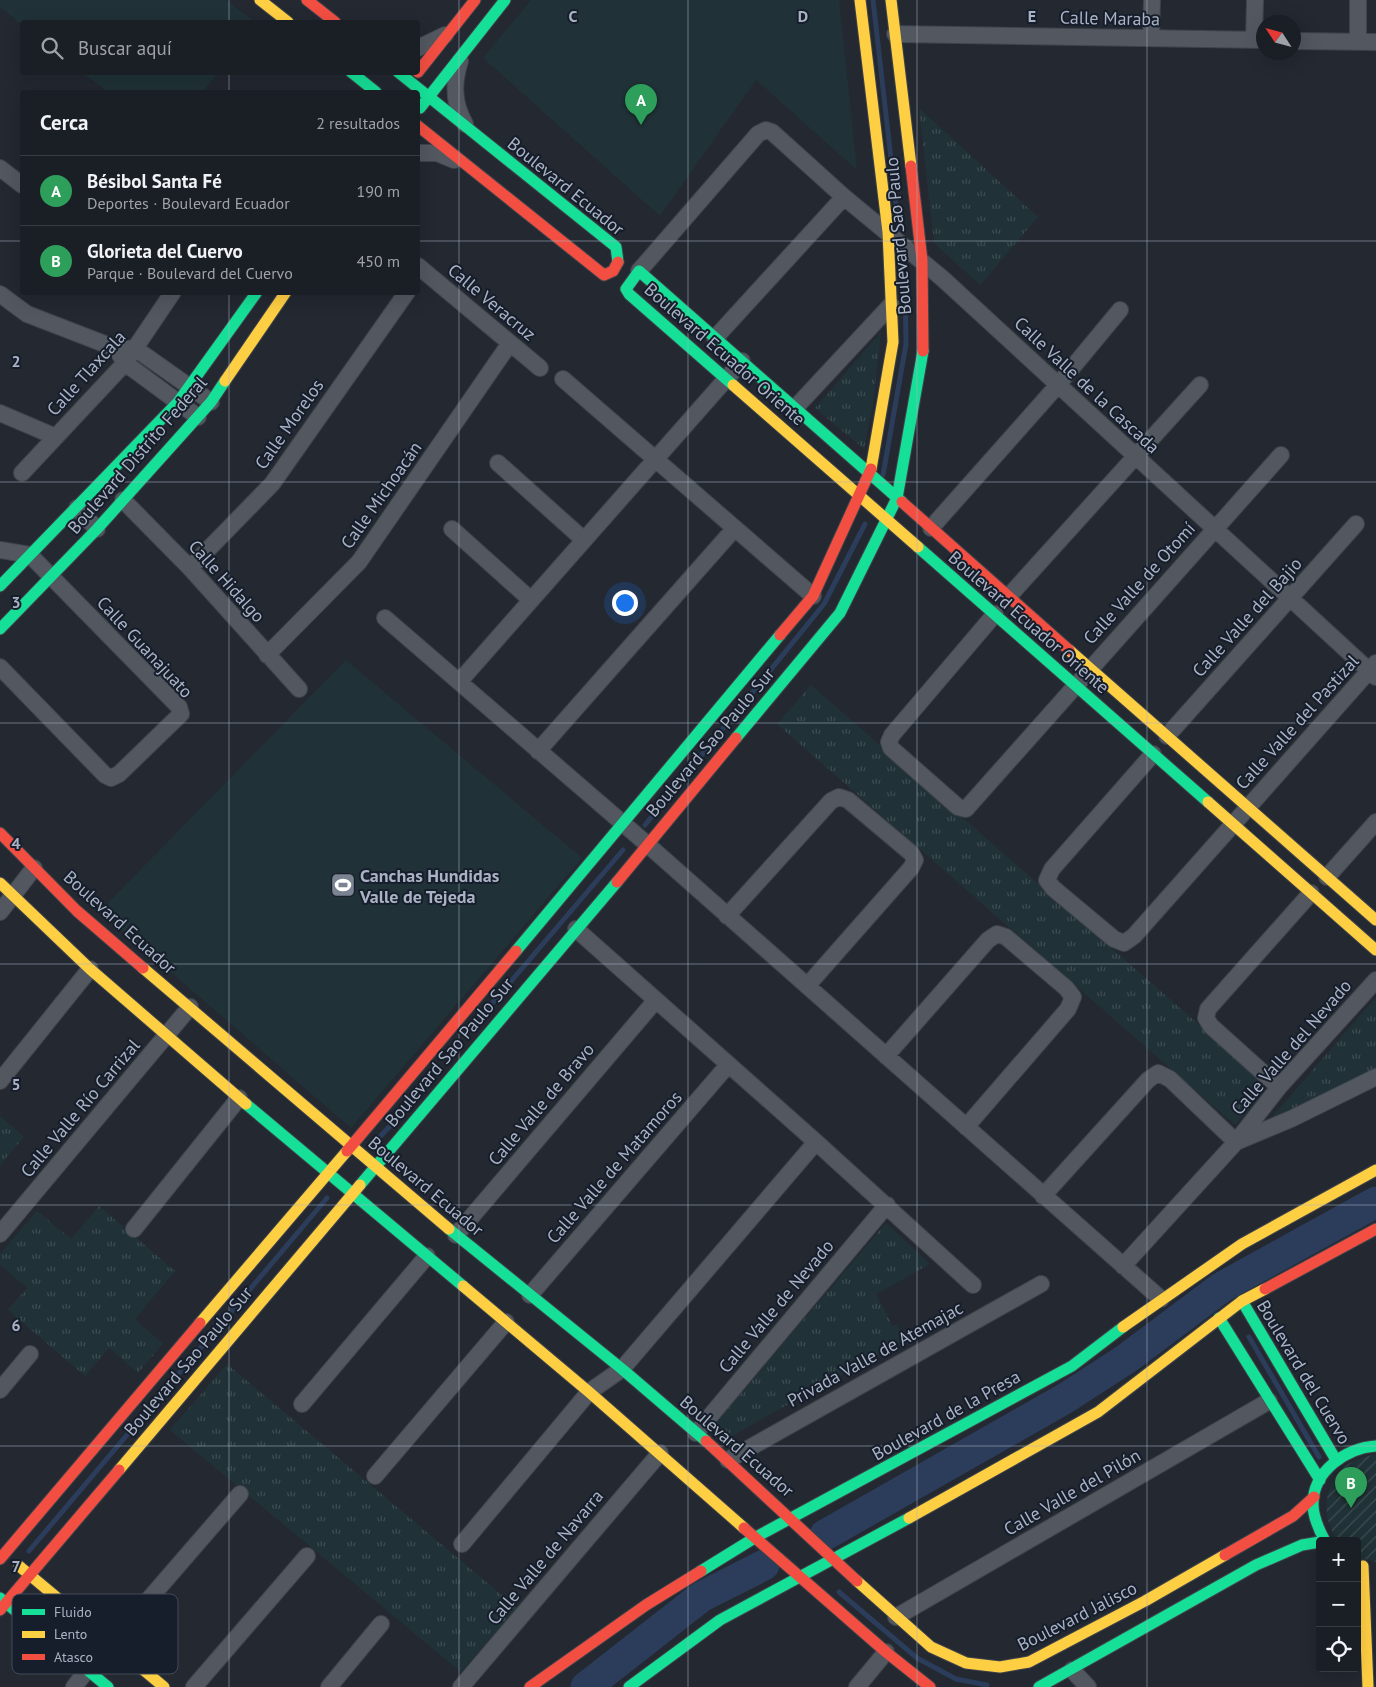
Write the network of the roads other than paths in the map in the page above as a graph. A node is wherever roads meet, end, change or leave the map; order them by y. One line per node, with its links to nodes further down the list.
1 (260, 0): 11 (street)
2 (307, 0): 12 (street)
3 (475, 0): 13 (street)
4 (505, 0): 21 (street)
5 (860, 0): 38 (street, Boulevard Sao Paulo)
6 (892, 0): 14 (street, Boulevard Sao Paulo)
7 (1152, 0): 15 (street)
8 (1255, 0): 10 (street)
9 (1358, 0): 18 (street)
10 (1256, 15)
11 (285, 20)
12 (332, 20)
13 (450, 33): 20 (street); 22 (street)
14 (895, 34): 15 (street, Calle Maraba); 39 (street, Boulevard Sao Paulo)
15 (1151, 38): 16 (street, Calle Maraba)
16 (1256, 40)
17 (1301, 41): 18 (street)
18 (1358, 42): 19 (street)
19 (1376, 42)
20 (420, 47)
21 (462, 54): 29 (street); 32 (street)
22 (420, 69)
23 (350, 75): 26 (street)
24 (353, 75): 27 (street)
25 (415, 75): 28 (street); 29 (street, Boulevard Ecuador)
26 (357, 90)
27 (373, 90)
28 (403, 90)
29 (428, 97): 30 (street); 32 (street, Boulevard Ecuador)
30 (420, 108)
31 (420, 128): 34 (street, Boulevard Ecuador)
32 (467, 128): 34 (street, Boulevard Ecuador)
33 (420, 153): 34 (street)
34 (466, 165)
35 (0, 168): 36 (street)
36 (20, 183)
37 (844, 197): 38 (street, Calle Valle de la Cascada); 40 (street, Calle Valle de la Cascada); 49 (street)
38 (888, 232): 39 (street, Calle Valle de la Cascada); 47 (street, Boulevard Sao Paulo)
39 (922, 260): 59 (street, Calle Valle de la Cascada); 74 (street, Boulevard Sao Paulo)
40 (639, 271): 49 (street, Boulevard Ecuador Oriente); 56 (street, Boulevard Ecuador Oriente)
41 (420, 273): 50 (street, Calle Veracruz)
42 (0, 294): 51 (street)
43 (171, 295): 52 (street, Calle Tlaxcala)
44 (256, 295): 60 (street, Boulevard Distrito Federal)
45 (284, 295): 62 (street, Boulevard Distrito Federal)
46 (405, 295): 87 (street, Calle Morelos)
47 (891, 305): 63 (street); 72 (street, Boulevard Sao Paulo)
48 (1120, 310): 59 (street)
49 (715, 338): 53 (street, Boulevard Ecuador Oriente)
50 (510, 343): 55 (street, Calle Veracruz); 97 (street, Calle Michoacán)
51 (115, 348): 52 (street); 54 (street)
52 (136, 350): 54 (street, Calle Tlaxcala); 60 (street)
53 (742, 361): 56 (street); 63 (street, Boulevard Ecuador Oriente)
54 (125, 363): 61 (street); 66 (street, Calle Tlaxcala)
55 (540, 368)
56 (727, 378): 69 (street); 73 (street, Boulevard Ecuador Oriente)
57 (563, 379): 69 (street)
58 (1200, 385): 68 (street)
59 (1057, 386): 68 (street, Calle Valle de la Cascada); 80 (street)
60 (191, 387): 61 (street, Boulevard Distrito Federal); 62 (street)
61 (178, 402): 65 (street); 76 (street, Boulevard Distrito Federal)
62 (210, 402): 65 (street, Boulevard Distrito Federal)
63 (795, 408): 72 (street, Boulevard Ecuador Oriente)
64 (0, 413): 66 (street)
65 (198, 418): 75 (street, Boulevard Distrito Federal)
66 (56, 437): 71 (street, Calle Tlaxcala)
67 (1280, 454): 83 (street, Calle Valle de Otomí)
68 (1136, 456): 83 (street, Calle Valle de la Cascada); 91 (street)
69 (656, 459): 79 (street); 84 (street)
70 (498, 463): 84 (street)
71 (22, 473)
72 (870, 474): 73 (street, Boulevard Sao Paulo Sur); 74 (street, Boulevard Ecuador Oriente)
73 (860, 496): 77 (street, Boulevard Ecuador Oriente); 90 (street, Boulevard Sao Paulo Sur)
74 (897, 498): 77 (street, Boulevard Sao Paulo Sur); 80 (street, Boulevard Ecuador Oriente)
75 (123, 500): 81 (street, Boulevard Distrito Federal); 87 (street, Calle Hidalgo)
76 (77, 508): 81 (street); 86 (street, Boulevard Distrito Federal)
77 (886, 520): 94 (street, Boulevard Ecuador Oriente); 112 (street, Boulevard Sao Paulo Sur)
78 (1356, 524): 92 (street, Calle Valle del Bajio)
79 (735, 528): 90 (street); 105 (street)
80 (931, 528): 91 (street, Boulevard Ecuador Oriente)
81 (97, 529): 88 (street, Boulevard Distrito Federal)
82 (452, 529): 93 (street)
83 (1214, 529): 92 (street, Calle Valle de la Cascada); 99 (street, Calle Valle de Otomí)
84 (584, 540): 93 (street)
85 (0, 550): 86 (street)
86 (30, 555): 88 (street, Calle Guanajuato); 89 (street, Boulevard Distrito Federal)
87 (190, 568): 97 (street, Calle Hidalgo)
88 (52, 577): 96 (street, Boulevard Distrito Federal); 98 (street, Calle Guanajuato)
89 (0, 586)
90 (813, 596): 110 (street, Boulevard Sao Paulo Sur)
91 (1009, 596): 99 (street, Boulevard Ecuador Oriente)
92 (1291, 599): 100 (street, Calle Valle de la Cascada); 104 (street, Calle Valle del Bajio)
93 (531, 600): 101 (street)
94 (995, 614): 102 (street, Boulevard Ecuador Oriente); 102 (street, Calle Valle de Otomí)
95 (384, 618): 101 (street)
96 (0, 629)
97 (267, 655): 103 (street, Calle Hidalgo)
98 (0, 667)
99 (1091, 667): 102 (street, Calle Valle de Otomí); 104 (street, Boulevard Ecuador Oriente)
100 (1374, 670): 107 (street, Calle Valle del Pastizal)
101 (459, 682): 105 (street)
102 (1074, 684): 106 (street, Boulevard Ecuador Oriente)
103 (299, 689)
104 (1167, 736): 107 (street, Boulevard Ecuador Oriente)
105 (538, 750): 110 (street)
106 (1153, 754): 109 (street, Boulevard Ecuador Oriente); 109 (street, Calle Valle del Pastizal)
107 (1248, 807): 109 (street, Calle Valle del Pastizal); 114 (street, Boulevard Ecuador Oriente)
108 (1376, 822): 114 (street)
109 (1233, 824): 116 (street, Boulevard Ecuador Oriente)
110 (623, 825): 112 (street); 138 (street, Boulevard Sao Paulo Sur)
111 (0, 833): 113 (street, Boulevard Ecuador)
112 (648, 845): 119 (street); 121 (street, Boulevard Sao Paulo Sur)
113 (34, 868): 117 (street); 127 (street, Boulevard Ecuador)
114 (1327, 877): 120 (street, Boulevard Ecuador Oriente)
115 (0, 883): 117 (street)
116 (1311, 893): 122 (street, Boulevard Ecuador Oriente); 133 (street)
117 (12, 897): 118 (street); 123 (street)
118 (0, 912)
119 (727, 916): 125 (street); 125 (street)
120 (1376, 920)
121 (576, 929): 126 (street); 139 (street, Boulevard Sao Paulo Sur)
122 (1376, 950)
123 (90, 969): 128 (street); 132 (street)
124 (1376, 980): 133 (street, Calle Valle del Nevado)
125 (807, 986): 129 (street)
126 (656, 1000): 130 (street); 148 (street, Calle Valle de Bravo)
127 (190, 1008): 128 (street, Calle Valle Río Carrizal); 138 (street, Boulevard Ecuador)
128 (167, 1035): 134 (street); 147 (street, Calle Valle Río Carrizal)
129 (886, 1056): 135 (street); 135 (street)
130 (728, 1065): 136 (street); 153 (street, Calle Valle de Matamoros)
131 (1376, 1077): 137 (street)
132 (0, 1081)
133 (1280, 1087): 137 (street, Calle Valle del Nevado)
134 (239, 1098): 141 (street); 145 (street)
135 (966, 1127): 143 (street)
136 (816, 1142): 144 (street); 159 (street)
137 (1236, 1142): 143 (street); 150 (street, Calle Valle del Nevado)
138 (351, 1145): 139 (street, Boulevard Ecuador); 141 (street, Boulevard Sao Paulo Sur)
139 (376, 1166): 142 (street, Boulevard Sao Paulo Sur); 148 (street, Boulevard Ecuador)
140 (1376, 1170): 154 (street, Boulevard de la Presa)
141 (328, 1171): 142 (street); 178 (street, Boulevard Sao Paulo Sur)
142 (353, 1193): 149 (street); 183 (street, Boulevard Sao Paulo Sur)
143 (1043, 1196): 150 (street)
144 (887, 1206): 152 (street); 164 (street, Calle Valle de Nevado)
145 (134, 1229)
146 (1376, 1229): 155 (street)
147 (0, 1234)
148 (456, 1235): 153 (street, Boulevard Ecuador)
149 (427, 1256): 157 (street); 163 (street)
150 (1123, 1266): 154 (street)
151 (1041, 1284): 167 (street, Privada Valle de Atemajac)
152 (973, 1285)
153 (530, 1295): 159 (street, Boulevard Ecuador)
154 (1161, 1300): 173 (street, Boulevard de la Presa)
155 (1242, 1301): 156 (street); 168 (street, Boulevard del Cuervo)
156 (1219, 1318): 162 (street); 180 (street)
157 (506, 1322): 161 (street); 169 (street)
158 (30, 1354): 160 (street)
159 (622, 1369): 161 (street); 164 (street, Boulevard Ecuador)
160 (0, 1390)
161 (589, 1392): 166 (street); 177 (street)
162 (1269, 1401): 170 (street); 190 (street, Calle Valle del Pilón)
163 (302, 1404)
164 (696, 1433): 167 (street, Boulevard Ecuador)
165 (1376, 1446): 168 (street, Boulevard del Cuervo)
166 (660, 1453): 174 (street); 202 (street, Calle Valle de Navarra)
167 (728, 1460): 173 (street, Boulevard Ecuador)
168 (1336, 1460): 170 (street, Boulevard del Cuervo)
169 (375, 1476)
170 (1320, 1480): 172 (street, Boulevard del Cuervo)
171 (240, 1494): 187 (street)
172 (1314, 1497): 175 (street, Boulevard del Cuervo); 190 (street, Boulevard Jalisco)
173 (793, 1519): 174 (street, Boulevard de la Presa); 180 (street, Boulevard Ecuador)
174 (756, 1537): 184 (street); 203 (street, Boulevard de la Presa)
175 (1323, 1537)
176 (1316, 1543): 193 (street)
177 (462, 1544)
178 (2, 1554): 183 (street)
179 (307, 1556): 200 (street)
180 (836, 1559): 184 (street); 190 (street, Boulevard Jalisco)
181 (1361, 1565): 182 (street)
182 (1376, 1567)
183 (30, 1575): 186 (street); 188 (street, Boulevard Sao Paulo Sur)
184 (800, 1575): 192 (street); 204 (street)
185 (1361, 1580): 209 (street)
186 (53, 1594)
187 (153, 1594)
188 (2, 1603): 189 (street)
189 (12, 1611)
190 (896, 1617)
191 (381, 1624): 201 (street)
192 (886, 1652): 205 (street); 206 (street)
193 (1072, 1670): 207 (street); 208 (street)
194 (84, 1674): 197 (street)
195 (92, 1674): 198 (street)
196 (149, 1674): 199 (street)
197 (74, 1687)
198 (108, 1687)
199 (164, 1687)
200 (194, 1687)
201 (329, 1687)
202 (461, 1687)
203 (530, 1687)
204 (630, 1687)
205 (857, 1687)
206 (930, 1687)
207 (1039, 1687)
208 (1088, 1687)
209 (1368, 1687)

